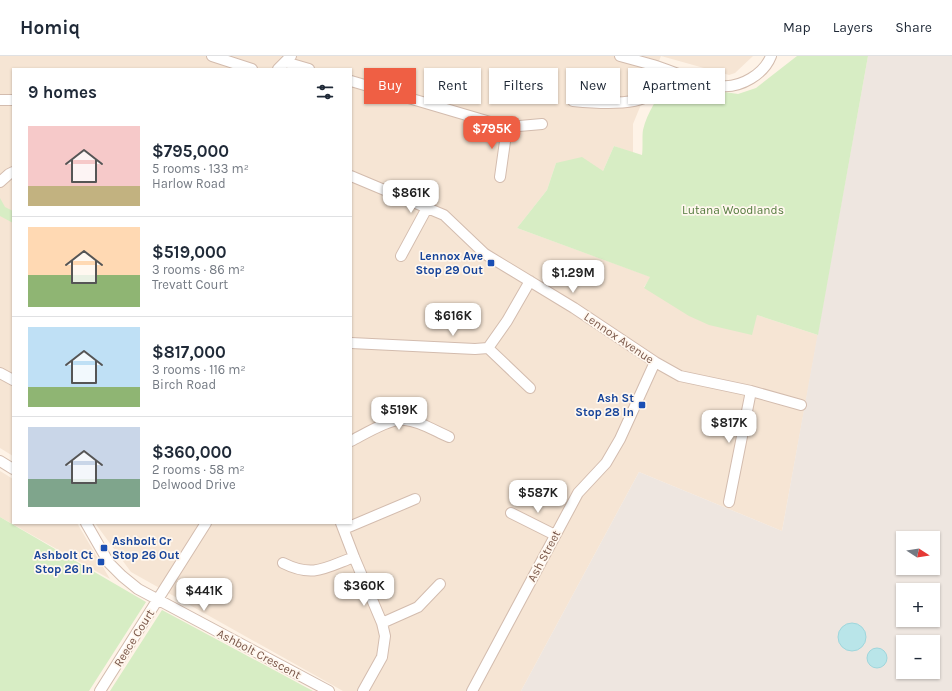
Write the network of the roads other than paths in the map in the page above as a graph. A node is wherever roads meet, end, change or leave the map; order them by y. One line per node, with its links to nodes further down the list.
1 (212, 56): 5 (street)
2 (620, 56): 7 (street)
3 (771, 56): 9 (street)
4 (285, 62): 6 (street)
5 (249, 68)
6 (306, 68)
7 (659, 68)
8 (352, 81): 13 (street)
9 (725, 86)
10 (0, 100): 11 (street)
11 (12, 100)
12 (542, 124): 13 (street)
13 (507, 127): 16 (street)
14 (12, 172): 17 (street)
15 (352, 176): 18 (street, Lennox Avenue)
16 (500, 177)
17 (0, 182)
18 (427, 208): 19 (street); 20 (street, Lennox Avenue)
19 (401, 256)
20 (530, 281): 22 (street); 23 (street, Lennox Avenue)
21 (352, 343): 22 (street)
22 (488, 348): 26 (street)
23 (655, 362): 27 (street, Lennox Avenue); 40 (street, Ash Street)
24 (0, 372): 25 (street)
25 (12, 379)
26 (530, 388)
27 (751, 390): 28 (street, Lennox Avenue); 34 (street)
28 (801, 405)
29 (449, 437): 30 (street)
30 (352, 440)
31 (0, 461): 32 (street)
32 (12, 467)
33 (415, 499): 36 (street)
34 (729, 502)
35 (511, 513): 40 (street)
36 (352, 523)
37 (87, 524): 44 (street, Ashbolt Crescent)
38 (205, 524): 44 (street, Reece Court)
39 (343, 526): 41 (street)
40 (554, 535): 49 (street, Ash Street)
41 (354, 557): 42 (street); 45 (street)
42 (283, 563)
43 (440, 584): 45 (street)
44 (158, 600): 46 (street, Reece Court); 47 (street, Ashbolt Crescent)
45 (382, 622): 48 (street)
46 (100, 691)
47 (329, 691)
48 (363, 691)
49 (472, 691)

